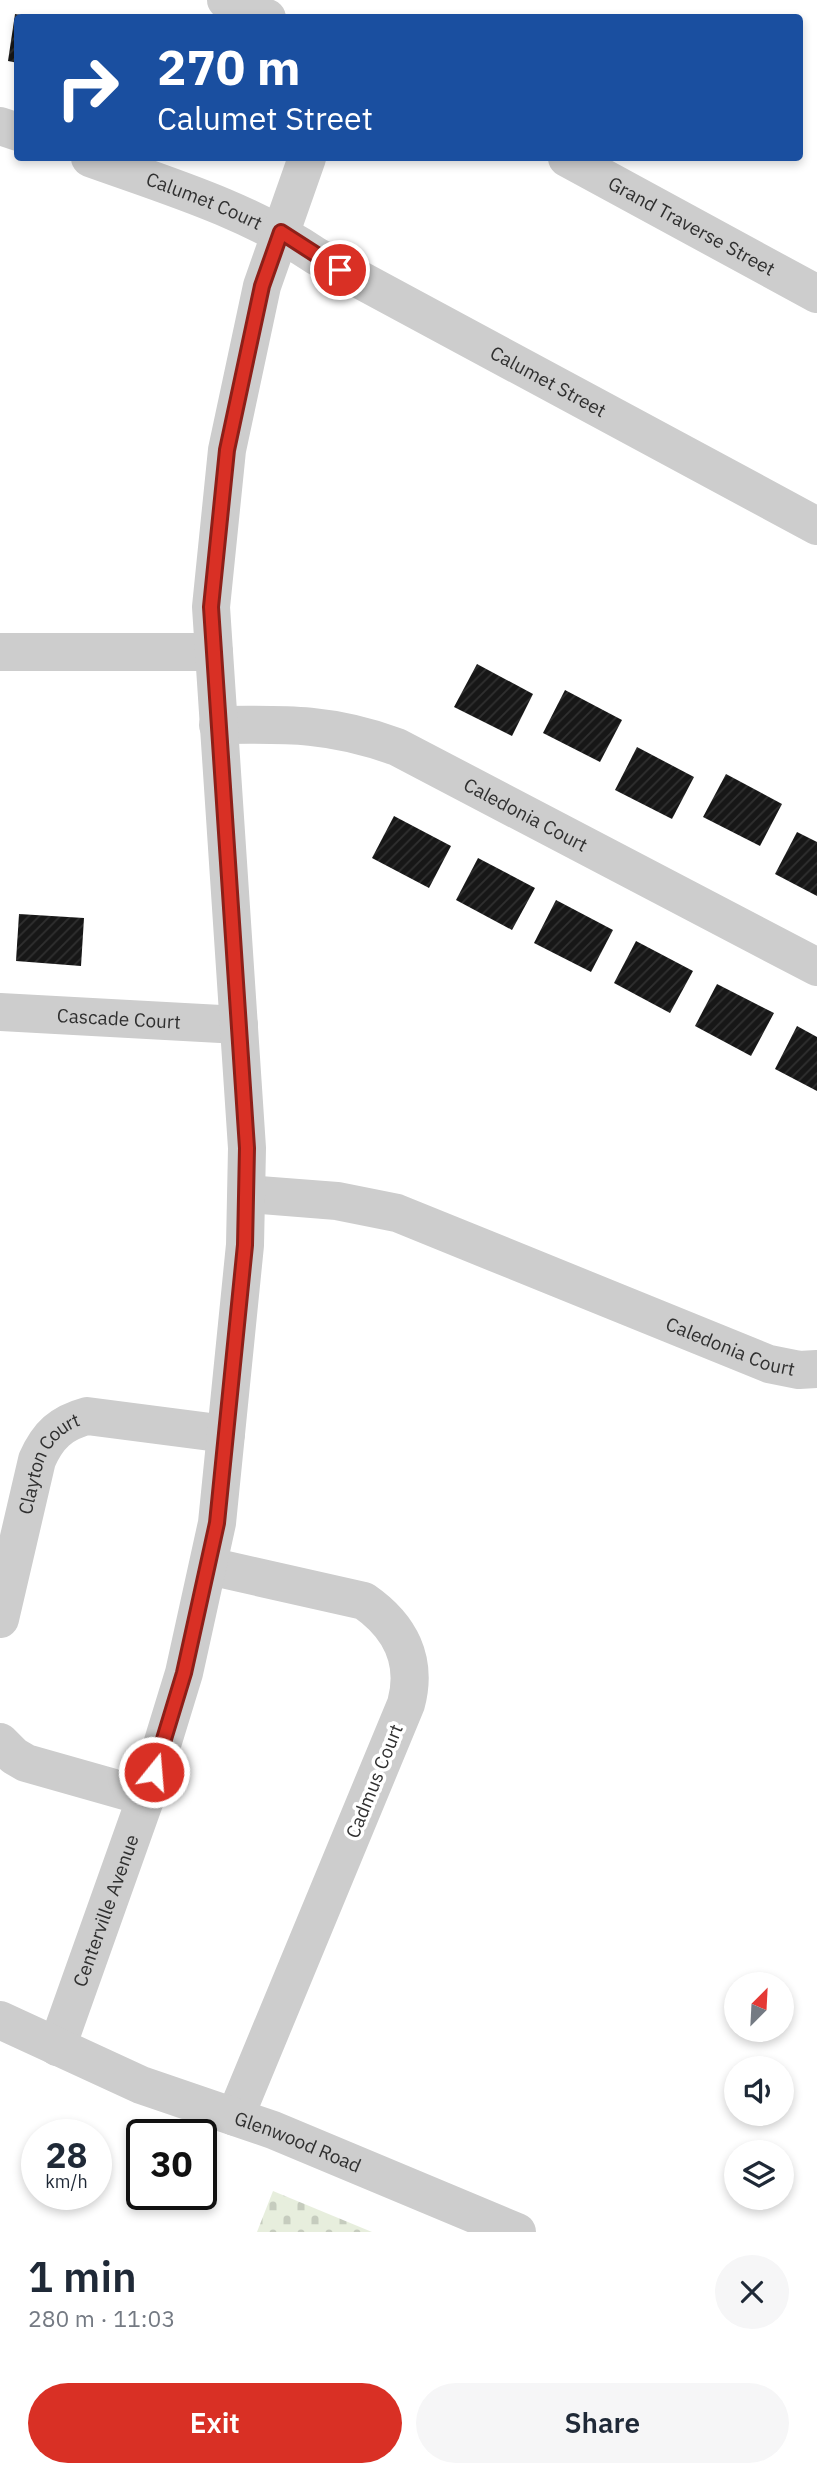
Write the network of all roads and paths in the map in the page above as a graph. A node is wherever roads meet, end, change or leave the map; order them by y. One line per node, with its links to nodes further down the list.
1 (226, 0): 2 (street)
2 (258, 14)
3 (98, 161): 6 (street, Calumet Court)
4 (306, 161): 6 (street, Centerville Avenue)
5 (573, 161): 7 (street, Grand Traverse Street)
6 (281, 232): 8 (street, Calumet Street); 10 (street, Centerville Avenue)
7 (817, 294)
8 (817, 526)
9 (0, 652): 10 (street)
10 (214, 652): 11 (street, Centerville Avenue)
11 (218, 725): 12 (street, Caledonia Court); 14 (street, Centerville Avenue)
12 (817, 967)
13 (0, 1012): 14 (street, Cascade Court)
14 (239, 1025): 15 (street, Centerville Avenue)
15 (247, 1194): 16 (street, Caledonia Court); 17 (street, Centerville Avenue)
16 (817, 1369)
17 (226, 1434): 18 (street, Centerville Avenue); 19 (street, Clayton Court)
18 (209, 1566): 21 (street, Centerville Avenue); 24 (street, Cadmus Court)
19 (0, 1619)
20 (0, 1742): 21 (street)
21 (146, 1797): 23 (street, Centerville Avenue)
22 (0, 2020): 23 (street, Glenwood Road)
23 (57, 2047): 24 (street, Glenwood Road)
24 (235, 2117): 25 (street, Glenwood Road)
25 (517, 2232)

